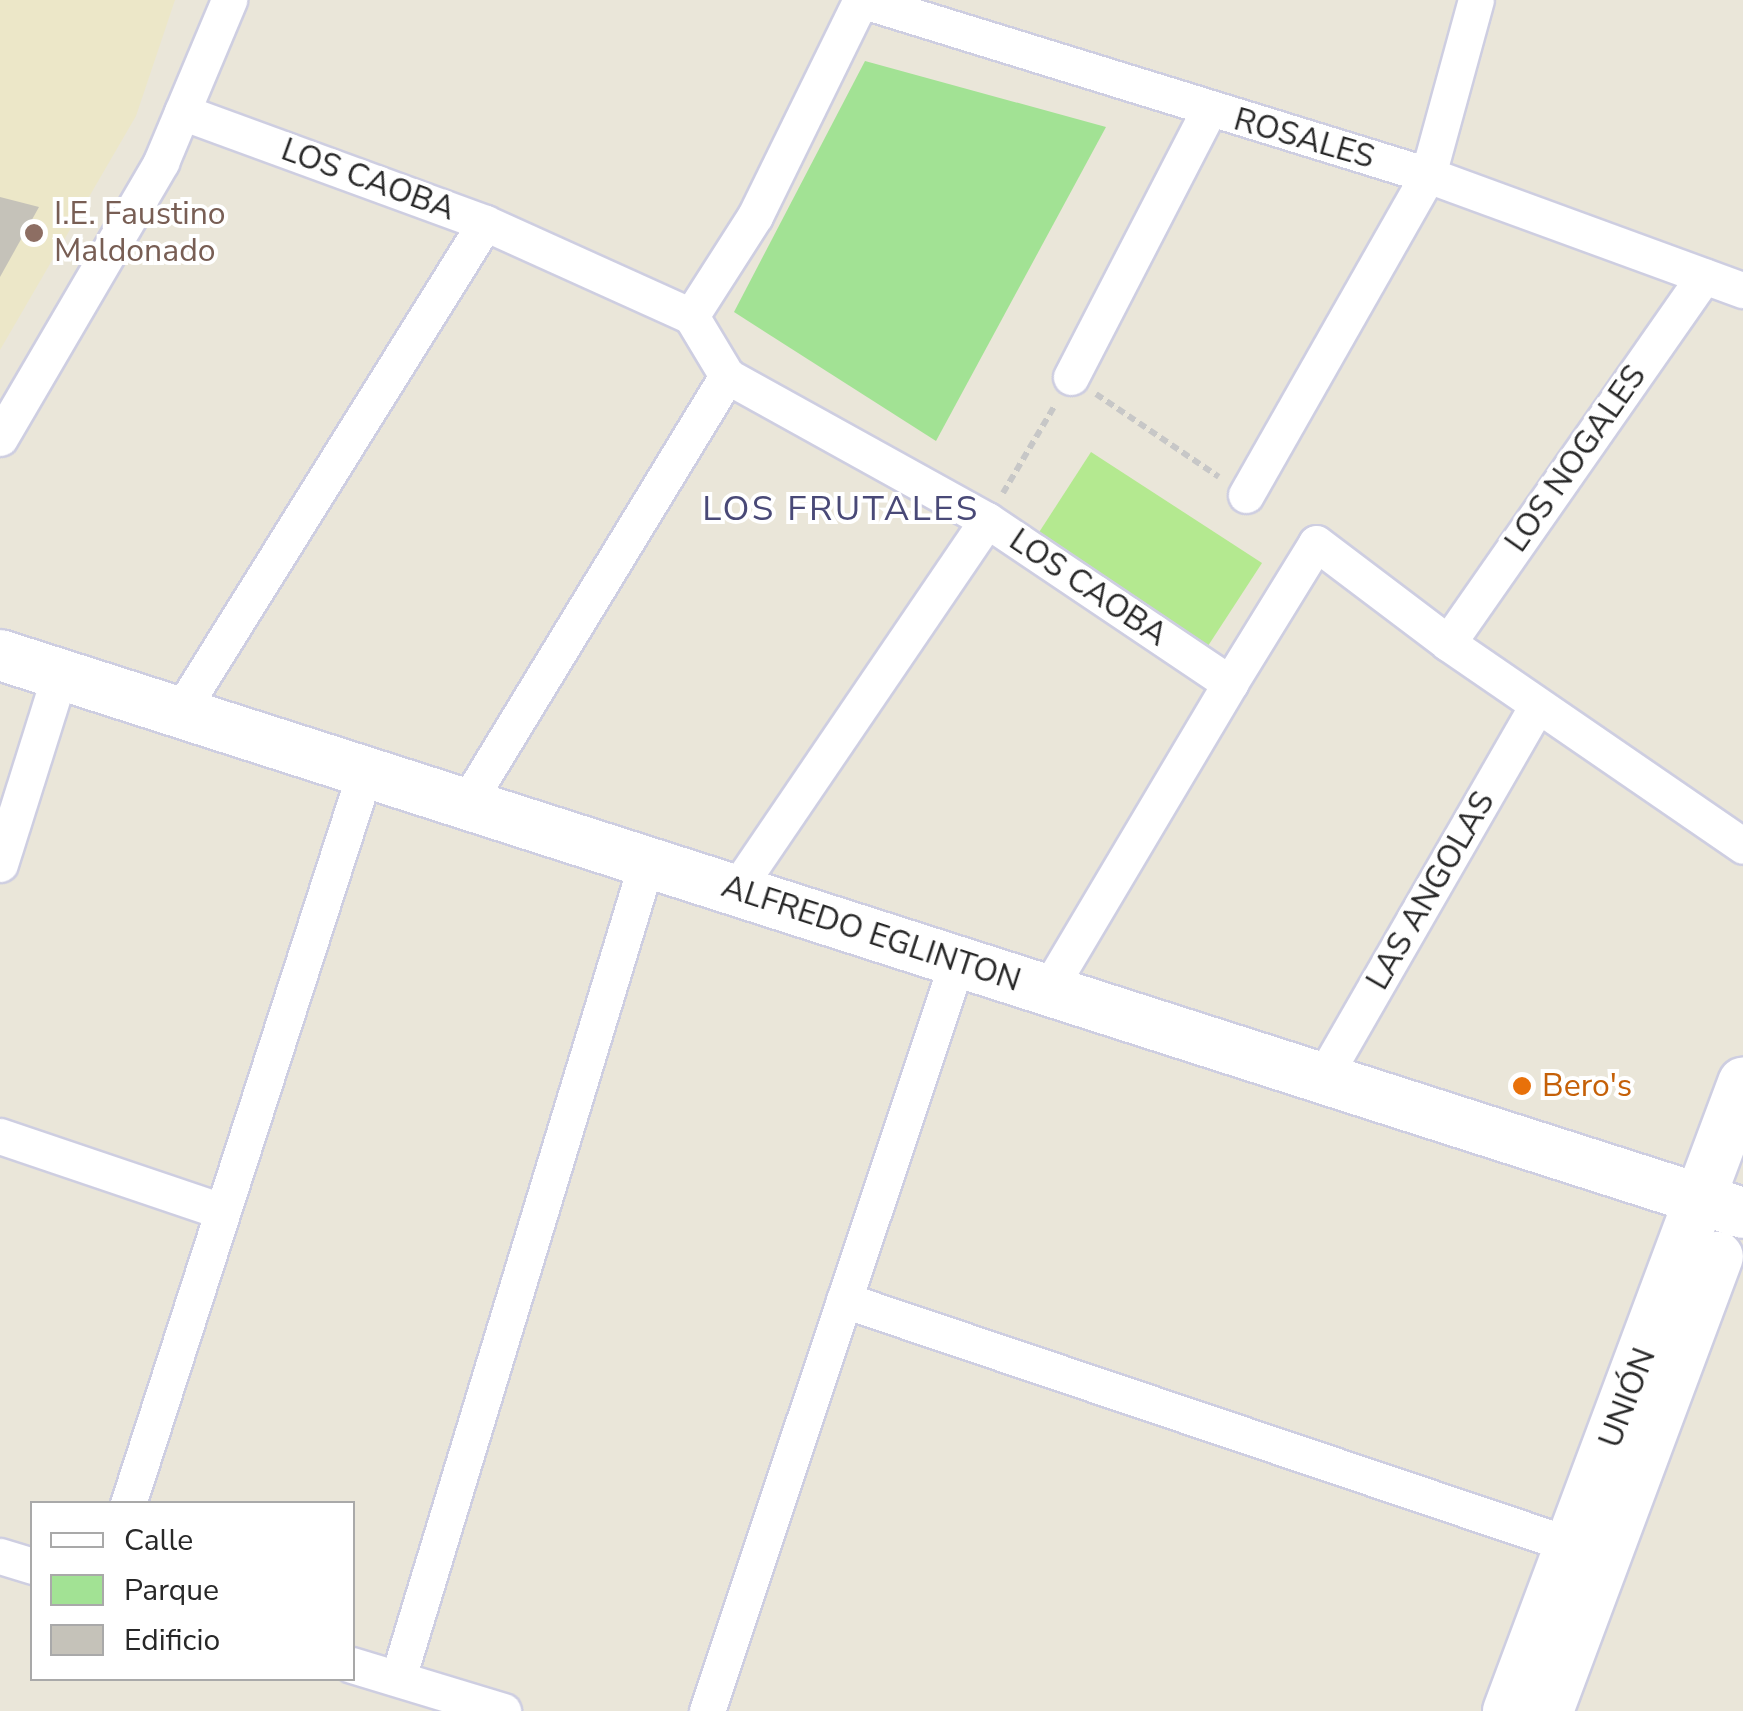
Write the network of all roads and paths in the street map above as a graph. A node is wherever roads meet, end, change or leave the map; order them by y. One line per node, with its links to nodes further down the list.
1 (229, 0): 5 (street)
2 (861, 0): 4 (street, ROSALES); 10 (street)
3 (1476, 0): 6 (street)
4 (1208, 111): 6 (street, ROSALES); 12 (street)
5 (182, 112): 7 (street, LOS CAOBA); 13 (street)
6 (1428, 175): 8 (street, ROSALES); 14 (street)
7 (484, 223): 10 (street, LOS CAOBA); 21 (street)
8 (1704, 276): 9 (street, ROSALES); 16 (street, LOS NOGALES)
9 (1743, 290)
10 (690, 316): 11 (street, LOS CAOBA)
11 (727, 376): 15 (street, LOS CAOBA); 23 (street)
12 (1071, 378): 14 (path); 15 (path)
13 (0, 438)
14 (1246, 495)
15 (987, 520): 19 (street, LOS CAOBA); 27 (street)
16 (1448, 643): 19 (street); 20 (street)
17 (0, 654): 18 (main road, ALFREDO EGLINTON)
18 (60, 674): 21 (main road, ALFREDO EGLINTON); 26 (street)
19 (1230, 682): 29 (street)
20 (1537, 706): 24 (street); 30 (street, LAS ANGOLAS)
21 (180, 712): 22 (main road, ALFREDO EGLINTON)
22 (364, 772): 23 (main road, ALFREDO EGLINTON); 34 (street)
23 (465, 806): 25 (main road, ALFREDO EGLINTON)
24 (1743, 846)
25 (647, 861): 27 (main road, ALFREDO EGLINTON); 41 (street)
26 (0, 864)
27 (736, 891): 28 (main road, ALFREDO EGLINTON)
28 (958, 962): 29 (main road, ALFREDO EGLINTON); 35 (street)
29 (1048, 990): 30 (main road, ALFREDO EGLINTON)
30 (1324, 1076): 33 (main road, ALFREDO EGLINTON)
31 (1743, 1083): 33 (main road, UNIÓN)
32 (0, 1136): 34 (street)
33 (1731, 1204): 37 (main road, UNIÓN); 46 (main road, UNIÓN)
34 (222, 1212): 36 (street)
35 (844, 1300): 37 (street); 44 (street)
36 (129, 1501)
37 (1571, 1545): 45 (main road, UNIÓN)
38 (0, 1556): 39 (street)
39 (30, 1565)
40 (355, 1665): 41 (street)
41 (398, 1678): 42 (street)
42 (465, 1706): 43 (street)
43 (502, 1711)
44 (707, 1711)
45 (1508, 1711)
46 (1548, 1711)

